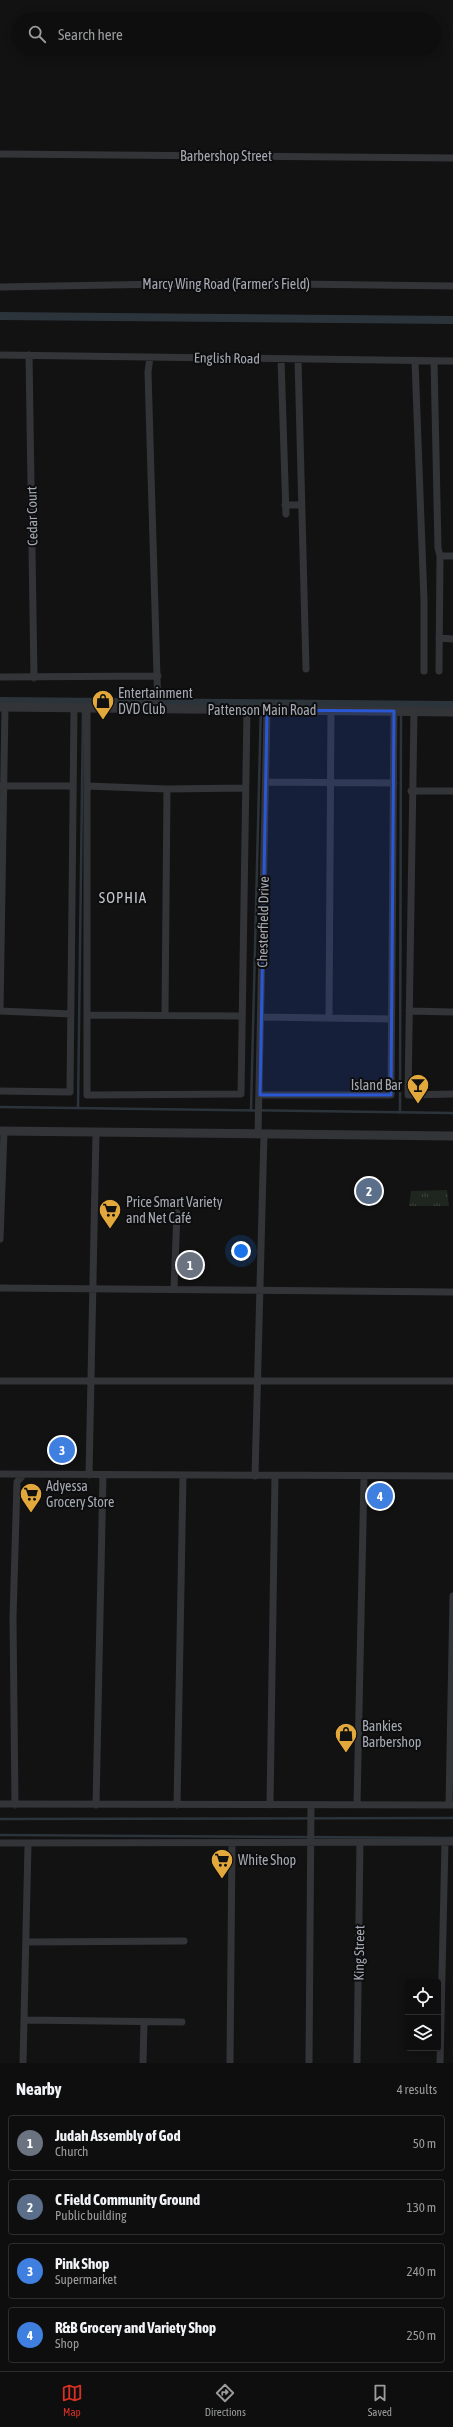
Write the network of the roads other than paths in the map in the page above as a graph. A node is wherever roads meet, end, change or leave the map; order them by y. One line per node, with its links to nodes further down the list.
1 (0, 154): 2 (street, Barbershop Street)
2 (453, 158)
3 (453, 286): 4 (street, Marcy Wing Road (Farmer's Field))
4 (0, 287)
5 (0, 355): 6 (street, English Road)
6 (29, 355): 7 (street, English Road); 25 (street, Cedar Court)
7 (150, 357): 8 (street, English Road); 23 (street)
8 (281, 359): 9 (street, English Road); 14 (street)
9 (298, 359): 10 (street, English Road); 13 (street)
10 (416, 361): 11 (street, English Road); 21 (street)
11 (434, 361): 12 (street, English Road); 16 (street)
12 (453, 361)
13 (301, 505): 14 (street); 20 (street)
14 (285, 506): 15 (street)
15 (286, 514)
16 (440, 556): 17 (street); 18 (street)
17 (453, 556)
18 (439, 638): 19 (street); 22 (street)
19 (453, 638)
20 (306, 669)
21 (424, 671)
22 (440, 671)
23 (158, 676): 25 (street); 27 (street)
24 (0, 677): 25 (street)
25 (34, 678)
26 (3, 707): 28 (street, Pattenson Main Road); 39 (street)
27 (158, 707): 29 (street, Pattenson Main Road); 30 (street, Pattenson Main Road)
28 (74, 708): 29 (street, Pattenson Main Road); 40 (street)
29 (88, 708): 41 (street)
30 (247, 710): 31 (street, Pattenson Main Road); 42 (street, Chesterfield Drive)
31 (267, 710): 32 (street, Pattenson Main Road); 36 (street, Chesterfield Drive)
32 (331, 711): 33 (street, Pattenson Main Road); 37 (street)
33 (396, 711): 34 (street, Pattenson Main Road); 38 (street)
34 (413, 712): 35 (street, Pattenson Main Road); 44 (street)
35 (453, 712)
36 (266, 782): 37 (street); 53 (street, Chesterfield Drive)
37 (330, 783): 38 (street); 54 (street)
38 (394, 783): 55 (street)
39 (2, 786): 40 (street); 46 (street)
40 (72, 786): 49 (street)
41 (88, 786): 43 (street); 51 (street)
42 (245, 788): 43 (street); 52 (street, Chesterfield Drive)
43 (167, 789): 50 (street)
44 (411, 791): 45 (street); 47 (street)
45 (453, 791)
46 (0, 1011): 49 (street)
47 (409, 1011): 48 (street); 57 (street)
48 (453, 1012)
49 (70, 1014): 56 (street)
50 (165, 1014): 51 (street); 52 (street)
51 (88, 1015): 52 (street, Chesterfield Drive)
52 (241, 1016)
53 (261, 1017): 54 (street); 58 (street, Chesterfield Drive)
54 (328, 1018): 55 (street)
55 (392, 1019): 58 (street)
56 (0, 1091)
57 (453, 1094)
58 (260, 1095): 61 (street, Chesterfield Drive)
59 (2, 1132): 60 (street); 64 (street)
60 (96, 1133): 61 (street); 65 (street)
61 (261, 1134): 62 (street); 68 (street, Chesterfield Drive)
62 (453, 1136)
63 (177, 1213): 67 (street)
64 (0, 1239)
65 (93, 1287): 66 (street); 67 (street); 71 (street)
66 (0, 1288)
67 (174, 1289): 68 (street)
68 (258, 1292): 69 (street); 72 (street, Chesterfield Drive)
69 (453, 1292)
70 (0, 1380): 71 (street)
71 (91, 1381): 72 (street); 76 (street)
72 (256, 1381): 73 (street); 79 (street, Chesterfield Drive)
73 (453, 1381)
74 (0, 1474): 75 (street)
75 (23, 1475): 76 (street); 85 (street)
76 (89, 1475): 77 (street)
77 (103, 1475): 78 (street); 86 (street)
78 (183, 1476): 79 (street); 87 (street)
79 (254, 1476): 80 (street)
80 (274, 1476): 81 (street); 88 (street)
81 (364, 1476): 82 (street); 90 (street)
82 (453, 1476)
83 (453, 1596): 91 (street)
84 (0, 1804): 85 (street)
85 (15, 1804): 86 (street)
86 (96, 1805): 87 (street)
87 (177, 1805): 88 (street)
88 (270, 1805): 89 (street)
89 (311, 1805): 90 (street); 93 (street)
90 (357, 1805): 91 (street)
91 (451, 1805)
92 (232, 1842): 93 (street); 98 (street); 106 (street)
93 (311, 1842): 94 (street); 107 (street)
94 (360, 1842): 95 (street); 108 (street, King Street)
95 (445, 1842): 96 (street); 109 (street)
96 (453, 1842)
97 (0, 1843): 98 (street)
98 (28, 1844): 99 (street)
99 (26, 1942): 100 (street); 101 (street)
100 (184, 1942)
101 (24, 2020): 102 (street); 104 (street)
102 (144, 2022): 103 (street); 105 (street)
103 (182, 2022)
104 (23, 2063)
105 (143, 2063)
106 (230, 2063)
107 (308, 2063)
108 (357, 2063)
109 (440, 2063)

